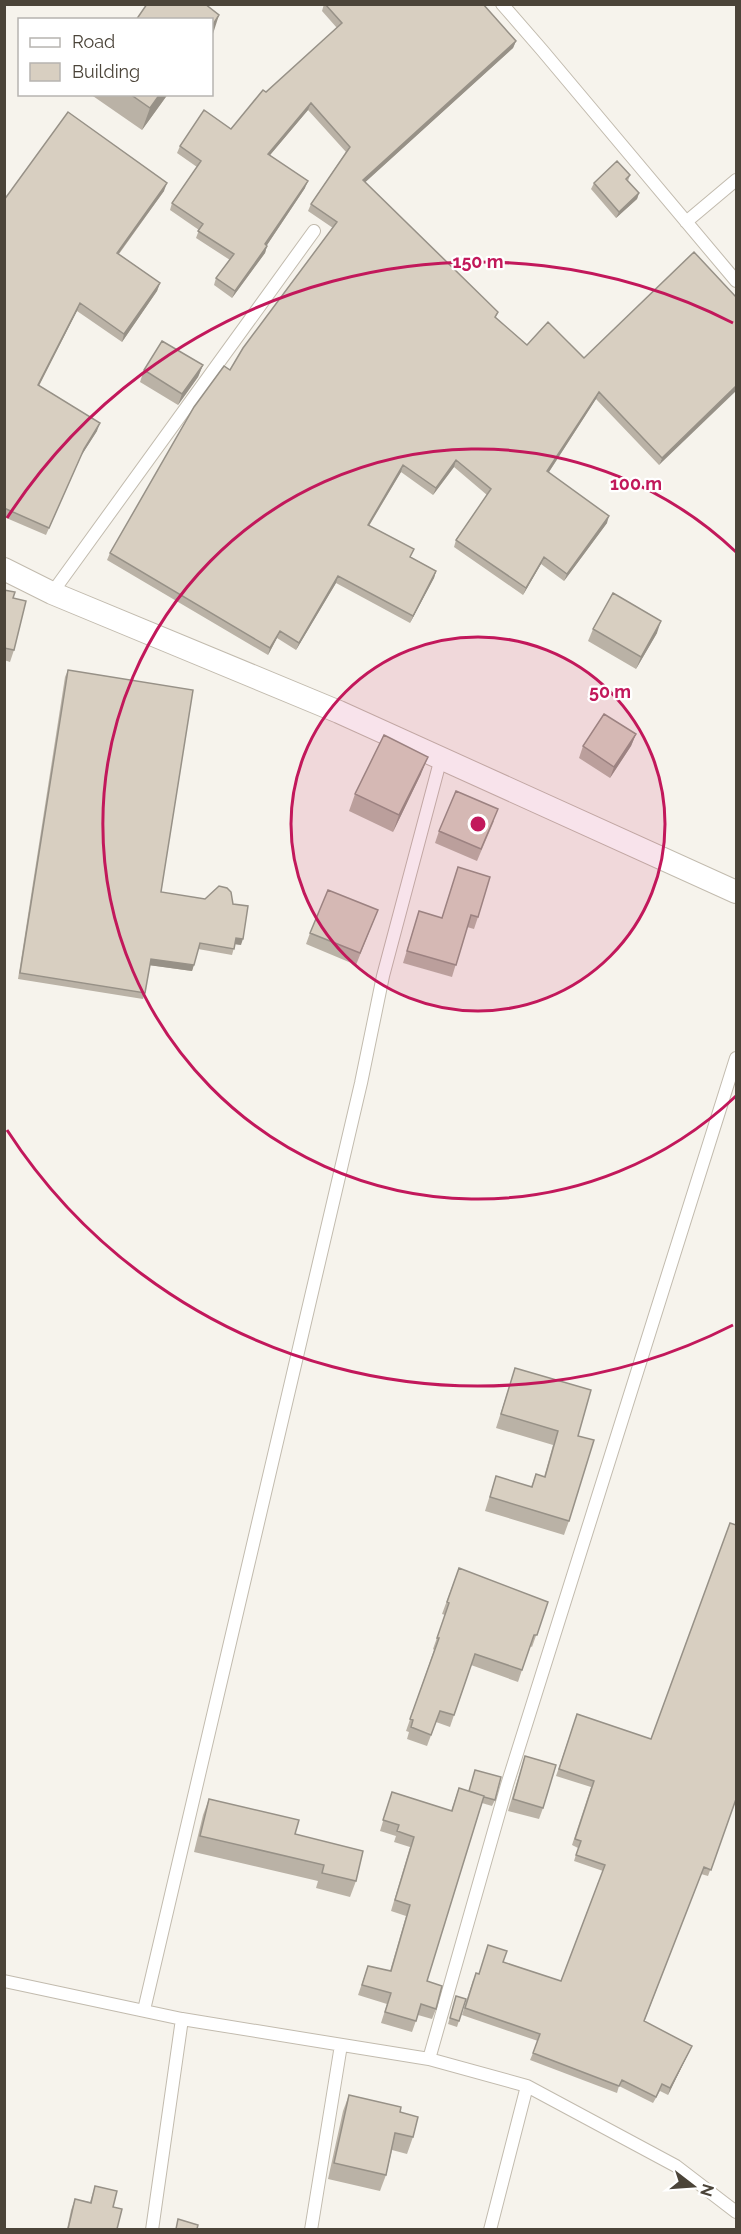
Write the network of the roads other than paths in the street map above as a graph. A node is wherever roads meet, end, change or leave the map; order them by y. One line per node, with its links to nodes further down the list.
1 (501, 4): 3 (lane)
2 (736, 180): 3 (lane)
3 (686, 222): 5 (lane)
4 (314, 231): 7 (lane)
5 (736, 281)
6 (4, 569): 7 (street)
7 (52, 593): 8 (street)
8 (441, 758): 9 (street); 12 (lane)
9 (736, 892)
10 (736, 1058): 15 (lane)
11 (4, 1981): 12 (lane)
12 (144, 2010): 13 (lane)
13 (182, 2019): 14 (lane); 18 (lane)
14 (341, 2045): 15 (lane); 19 (lane)
15 (429, 2059): 16 (lane)
16 (527, 2086): 17 (lane); 20 (lane)
17 (736, 2212)
18 (152, 2229)
19 (311, 2229)
20 (490, 2229)

